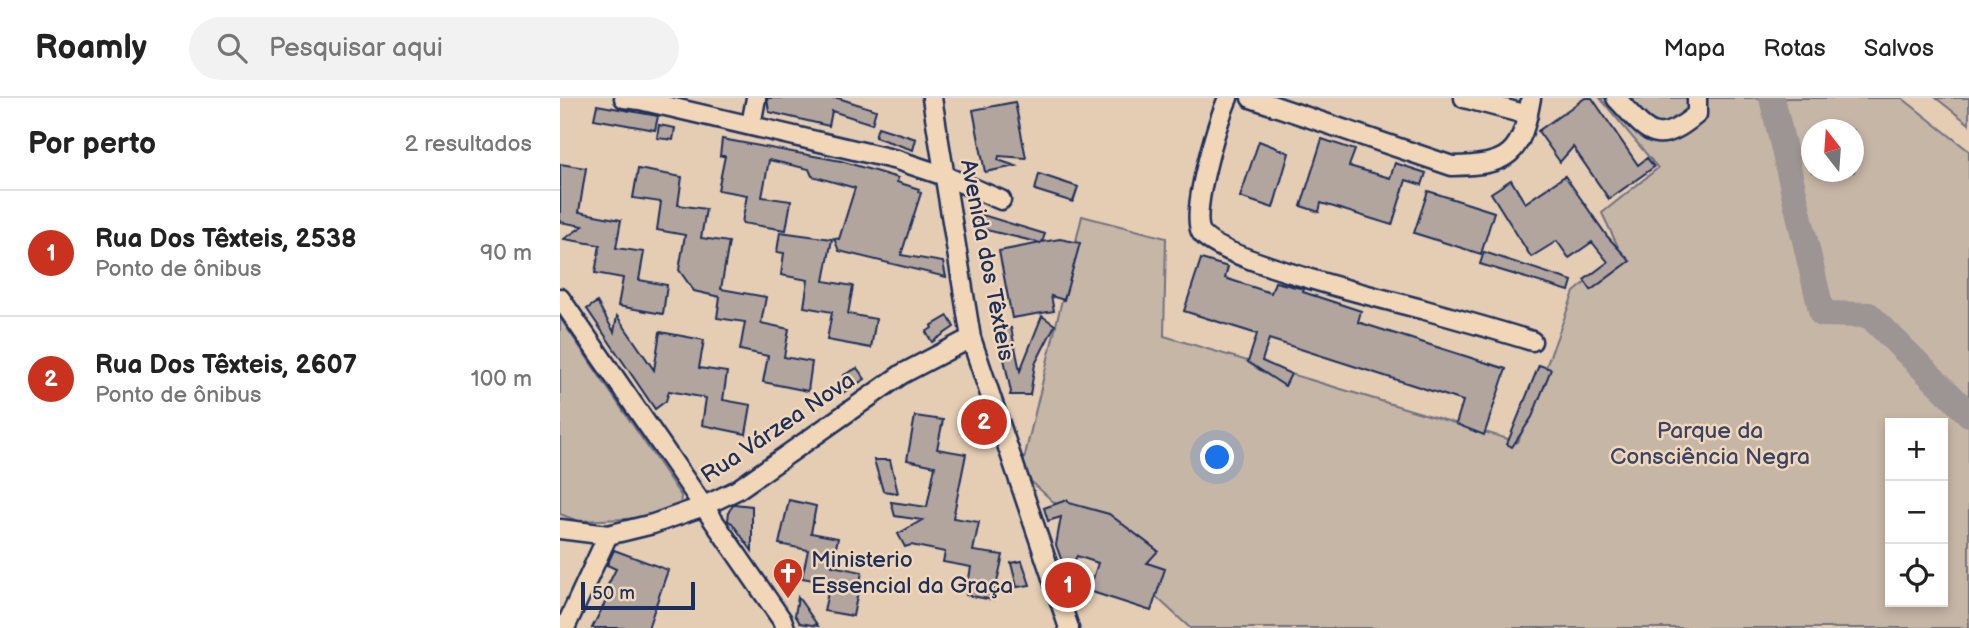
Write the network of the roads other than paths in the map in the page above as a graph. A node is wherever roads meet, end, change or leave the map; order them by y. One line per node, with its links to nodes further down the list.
1 (624, 98): 10 (street)
2 (756, 98): 10 (street)
3 (932, 98): 11 (street, Avenida dos Têxteis)
4 (1228, 98): 15 (street)
5 (1251, 98): 9 (street)
6 (1464, 98): 9 (street)
7 (1616, 98): 8 (street)
8 (1697, 98)
9 (1530, 107)
10 (751, 125): 11 (street)
11 (945, 176): 12 (street); 14 (street, Avenida dos Têxteis)
12 (1001, 200)
13 (560, 298): 16 (street)
14 (971, 338): 16 (street, Rua Várzea Nova); 19 (street, Avenida dos Têxteis)
15 (1532, 341)
16 (704, 506): 18 (street, Rua Várzea Nova); 21 (street)
17 (560, 529): 18 (street, Rua Várzea Nova)
18 (608, 535): 20 (street)
19 (1073, 627)
20 (565, 628)
21 (785, 628)

